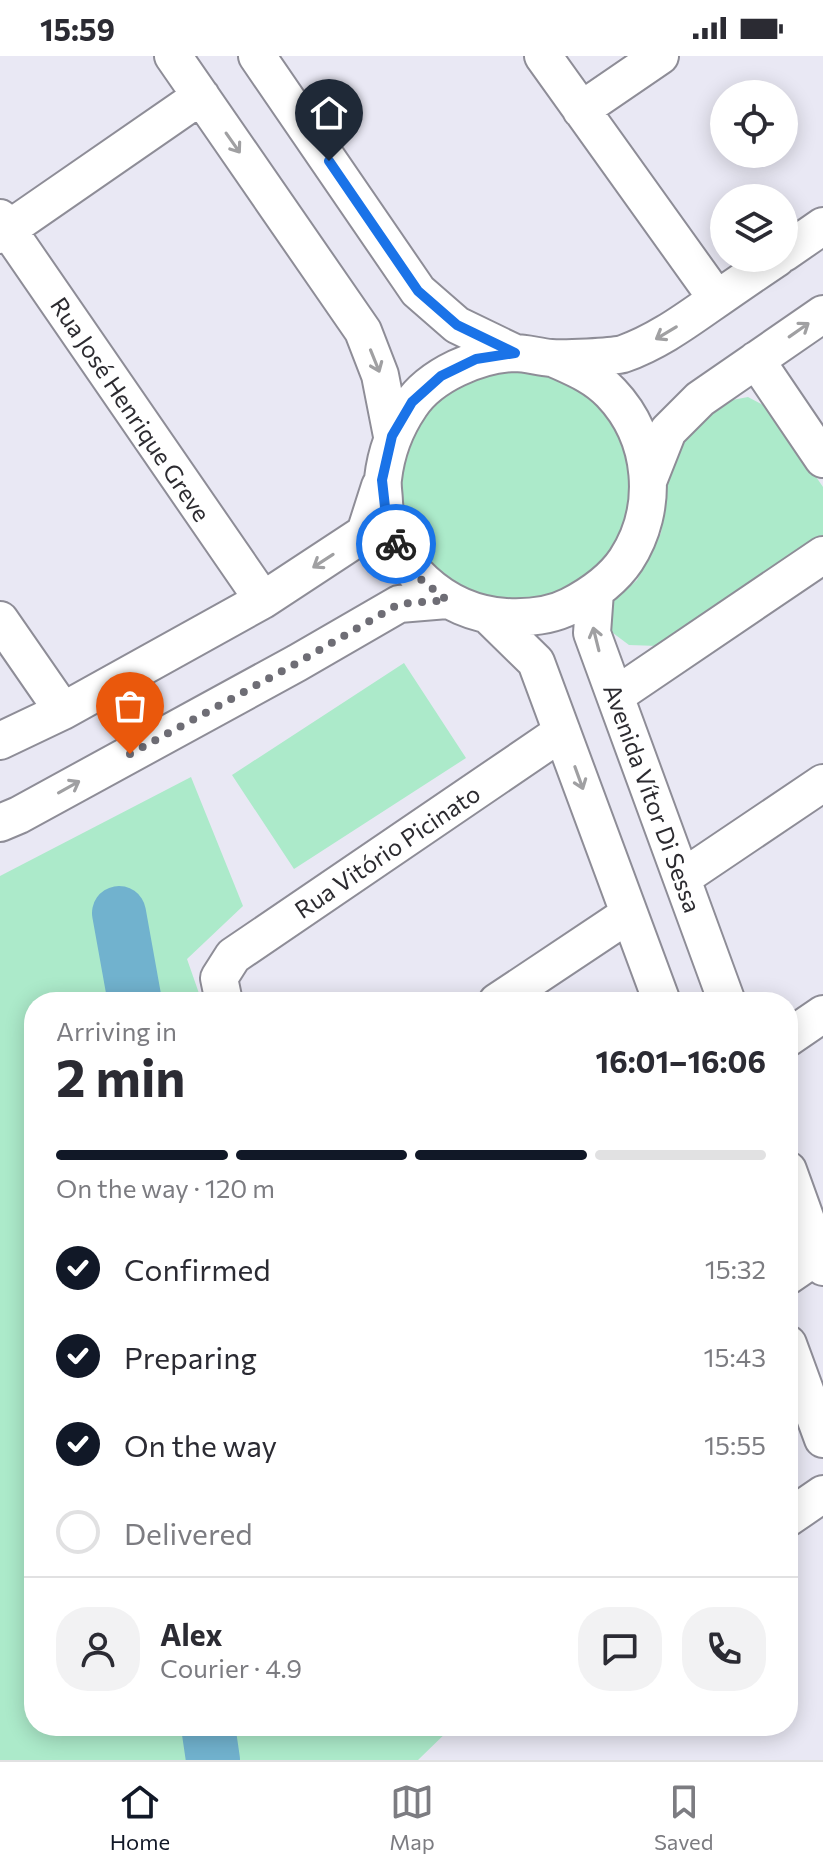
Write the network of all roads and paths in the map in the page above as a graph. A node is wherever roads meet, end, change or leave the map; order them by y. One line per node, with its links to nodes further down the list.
1 (173, 56): 5 (street)
2 (258, 56): 13 (street)
3 (543, 56): 6 (street)
4 (660, 56): 6 (street)
5 (201, 96): 8 (street); 16 (street, one-way to 16)
6 (581, 110): 11 (street)
7 (823, 226): 9 (street)
8 (3, 227): 22 (street, Rua José Henrique Greve)
9 (798, 243)
10 (757, 272): 11 (street)
11 (717, 299): 14 (street, one-way to 14)
12 (823, 314): 15 (street, one-way to 12)
13 (515, 353): 14 (street); 16 (street)
14 (555, 359): 18 (street)
15 (756, 360): 17 (street); 18 (street)
16 (392, 436): 19 (street)
17 (823, 459)
18 (649, 479): 21 (street)
19 (382, 480): 22 (street, one-way to 22); 23 (street)
20 (823, 555): 26 (street)
21 (595, 592): 24 (street); 26 (street, Avenida Vítor Di Sessa, one-way to 21)
22 (263, 600): 27 (street)
23 (447, 600): 24 (street); 31 (street, one-way to 23)
24 (489, 616): 28 (street)
25 (0, 620): 27 (street)
26 (615, 696): 32 (street, Avenida Vítor Di Sessa)
27 (63, 711): 29 (street)
28 (562, 732): 33 (street, one-way to 33); 34 (street, Rua Vitório Picinato)
29 (0, 741)
30 (823, 783): 32 (street)
31 (0, 823)
32 (682, 878): 37 (street, Avenida Vítor Di Sessa)
33 (629, 914): 35 (street); 36 (street)
34 (222, 990)
35 (512, 992)
36 (658, 992)
37 (723, 992)
38 (823, 1014): 39 (street)
39 (798, 1031)
40 (798, 1196): 41 (street)
41 (822, 1258): 42 (street)
42 (798, 1271)
43 (798, 1371): 44 (street)
44 (823, 1439)
45 (823, 1494): 46 (street)
46 (798, 1511)

